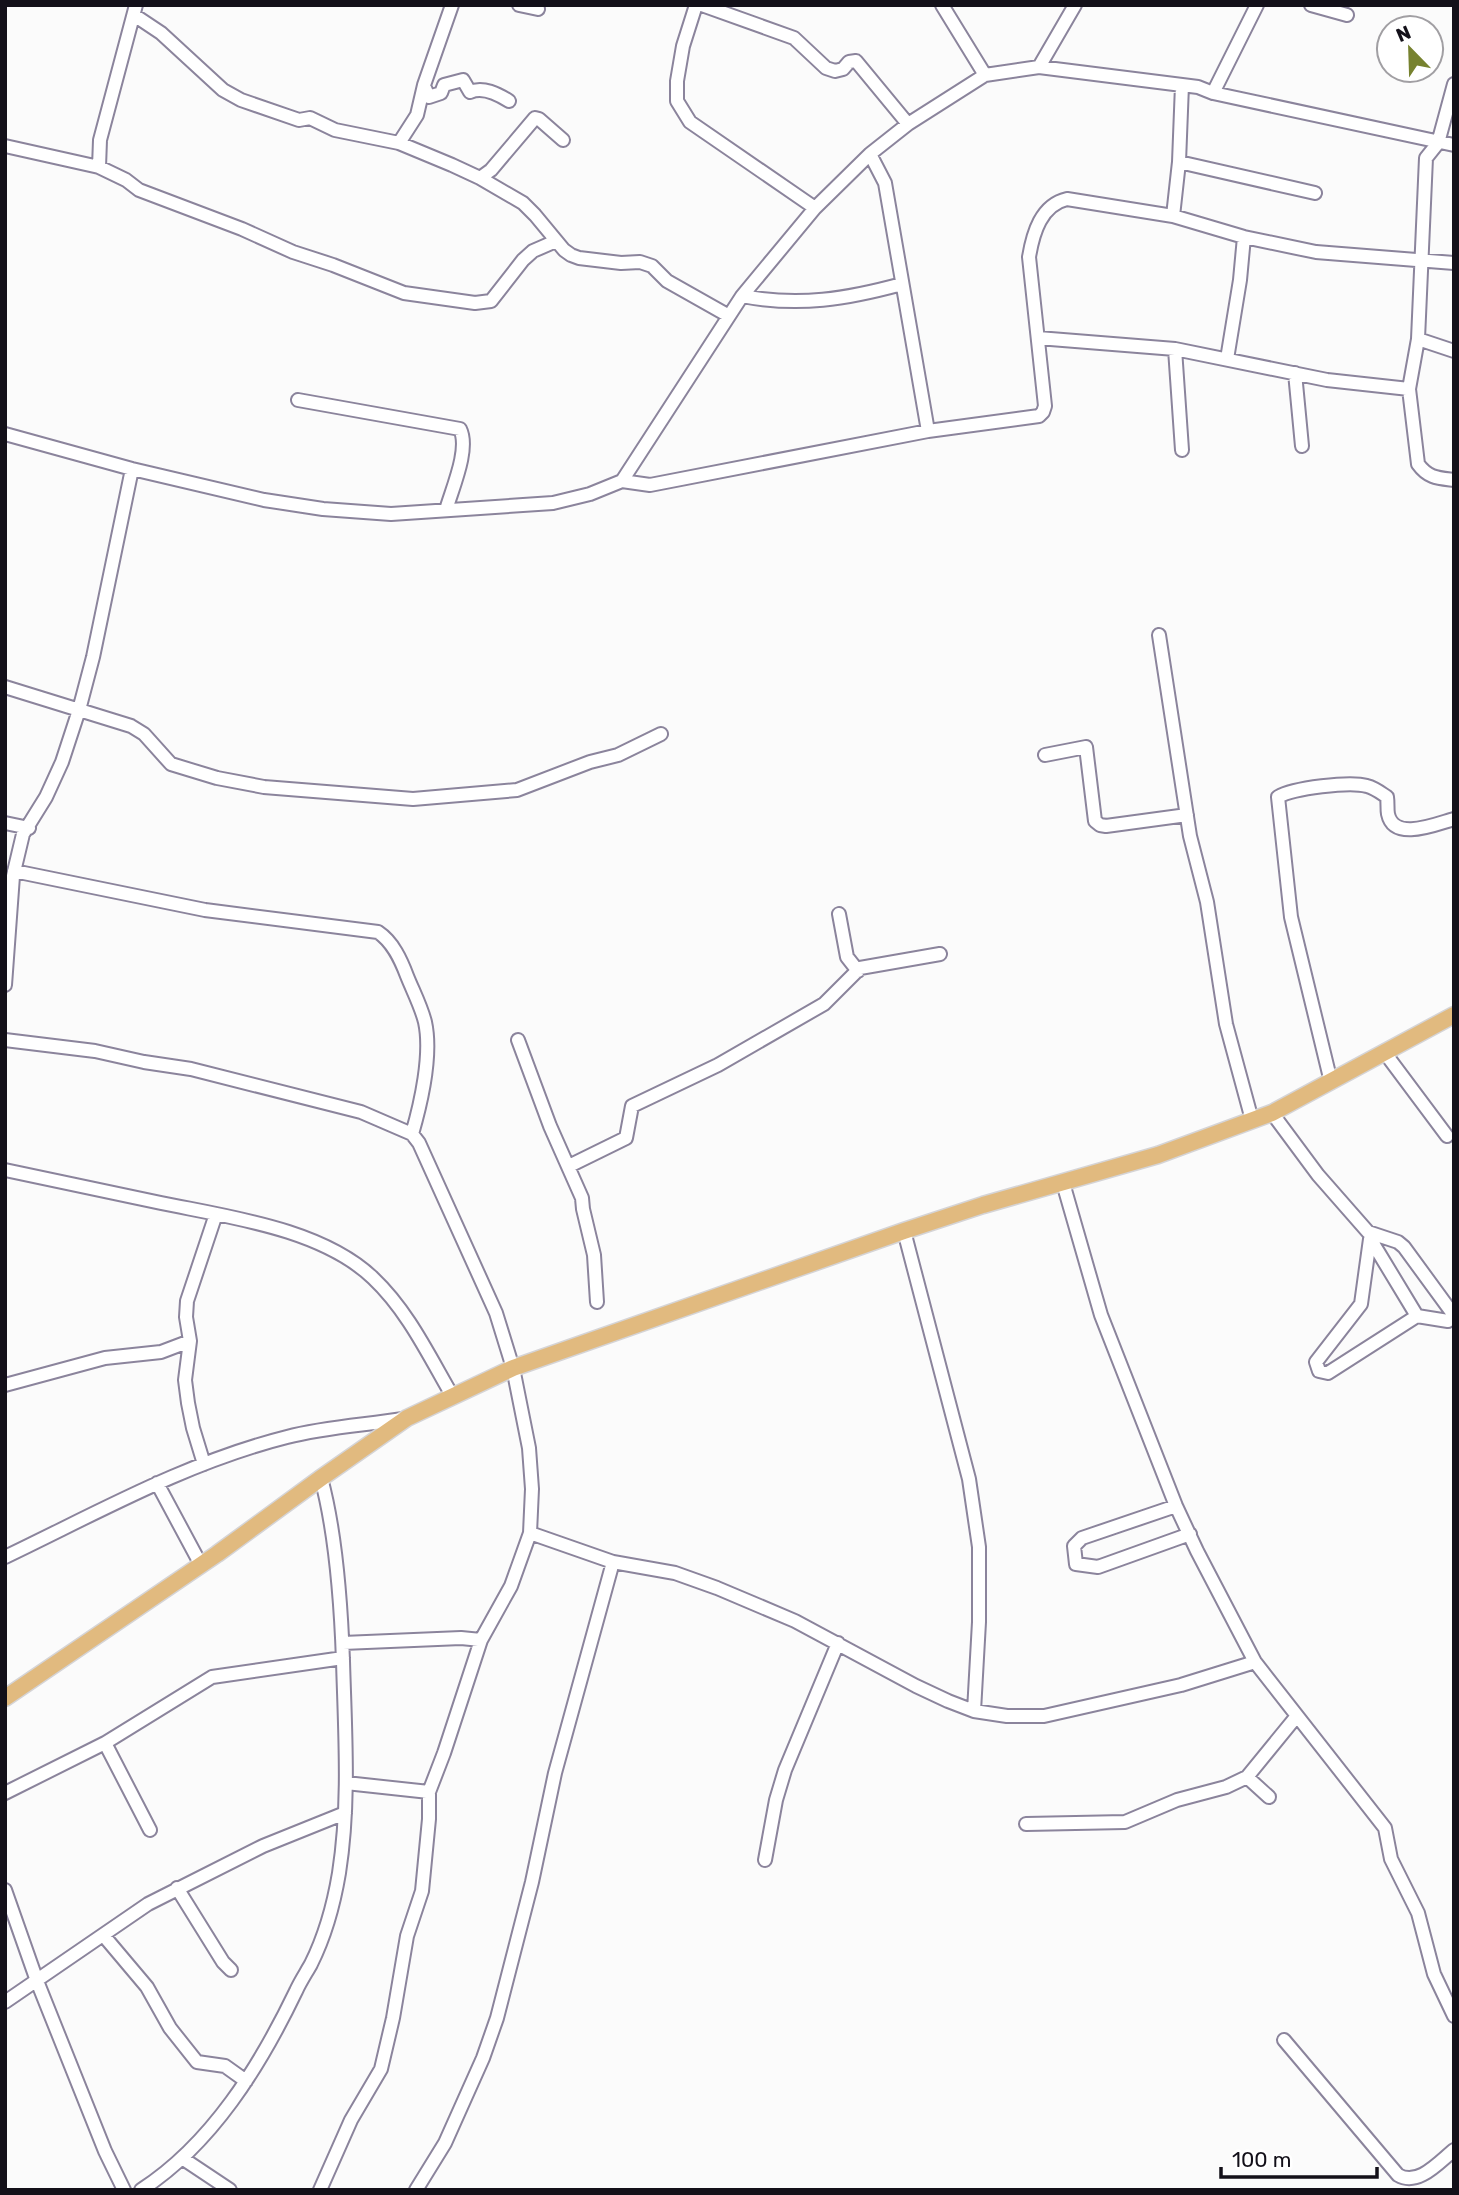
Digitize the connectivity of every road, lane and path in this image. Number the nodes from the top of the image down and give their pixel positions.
1 (452, 5) edge
2 (519, 5) edge
3 (696, 5) edge
4 (702, 5) edge
5 (942, 5) edge
6 (1076, 5) edge
7 (1257, 5) edge
8 (1311, 5) edge
9 (538, 9) dead end
10 (135, 10) edge
11 (1348, 15) dead end
12 (1038, 67) junction
13 (985, 75) junction
14 (1454, 84) edge
15 (424, 85) junction
16 (1182, 85) junction
17 (1213, 93) junction
18 (509, 101) dead end
19 (908, 124) junction
20 (563, 140) dead end
21 (399, 143) junction
22 (1438, 143) junction
23 (1454, 145) edge
24 (5, 146) edge
25 (870, 154) junction
26 (1179, 162) junction
27 (99, 167) junction
28 (480, 178) junction
29 (1315, 193) dead end
30 (816, 208) junction
31 (1172, 216) junction
32 (1244, 237) junction
33 (556, 241) junction
34 (1420, 259) junction
35 (1454, 263) edge
36 (902, 284) junction
37 (742, 296) junction
38 (729, 316) junction
39 (1038, 338) junction
40 (1418, 339) junction
41 (1175, 349) junction
42 (1454, 351) edge
43 (1227, 359) junction
44 (1295, 373) junction
45 (1409, 389) junction
46 (298, 400) dead end
47 (928, 431) junction
48 (5, 434) edge
49 (1302, 446) dead end
50 (1182, 450) dead end
51 (132, 469) junction
52 (1454, 480) edge
53 (622, 481) junction
54 (446, 509) junction
55 (1159, 635) dead end
56 (5, 687) edge
57 (79, 710) junction
58 (661, 734) dead end
59 (1045, 755) dead end
60 (1187, 815) junction
61 (1454, 819) edge
62 (5, 823) edge
63 (29, 828) junction
64 (14, 871) junction
65 (838, 914) dead end
66 (7, 926) edge
67 (940, 954) dead end
68 (858, 971) junction
69 (5, 985) edge
70 (1454, 1015) edge
71 (5, 1040) edge
72 (518, 1040) dead end
73 (1385, 1053) junction
74 (1331, 1082) junction
75 (1272, 1113) junction
76 (1252, 1120) junction
77 (412, 1134) junction
78 (1447, 1136) dead end
79 (569, 1166) junction
80 (5, 1170) edge
81 (1063, 1183) junction
82 (216, 1214) junction
83 (904, 1231) junction
84 (1369, 1236) junction
85 (597, 1302) dead end
86 (1418, 1316) junction
87 (1453, 1320) edge
88 (190, 1340) junction
89 (513, 1368) junction
90 (5, 1385) edge
91 (453, 1397) junction
92 (407, 1418) junction
93 (204, 1464) junction
94 (321, 1478) junction
95 (158, 1483) junction
96 (1176, 1506) junction
97 (530, 1533) junction
98 (1190, 1534) junction
99 (5, 1540) edge
100 (8, 1556) edge
101 (613, 1562) junction
102 (201, 1565) junction
103 (481, 1640) junction
104 (343, 1643) junction
105 (838, 1643) junction
106 (343, 1658) junction
107 (1255, 1662) junction
108 (5, 1698) edge
109 (974, 1711) junction
110 (1296, 1717) junction
111 (105, 1743) junction
112 (1247, 1777) junction
113 (346, 1783) junction
114 (429, 1792) junction
115 (5, 1793) edge
116 (1269, 1797) dead end
117 (345, 1813) junction
118 (1026, 1824) dead end
119 (150, 1830) dead end
120 (765, 1860) dead end
121 (177, 1888) junction
122 (5, 1891) edge
123 (104, 1936) junction
124 (231, 1969) dead end
125 (37, 1981) junction
126 (5, 2002) edge
127 (1454, 2015) edge
128 (1284, 2039) dead end
129 (246, 2081) junction
130 (1454, 2150) edge
131 (182, 2158) junction
132 (124, 2190) edge
133 (141, 2190) edge
134 (230, 2190) edge
135 (320, 2190) edge
136 (416, 2190) edge

1 - 15 street
2 - 9 street
3 - 30 street
4 - 19 street
5 - 13 street
6 - 12 street
7 - 17 street
8 - 11 street
10 - 21 street
10 - 27 street
12 - 13 street
12 - 16 street
13 - 19 street
14 - 22 street
15 - 18 street
15 - 21 street
16 - 17 street
16 - 26 street
17 - 22 street
19 - 25 street
20 - 28 street
21 - 28 street
22 - 23 street
22 - 34 street
24 - 27 street
25 - 30 street
25 - 36 street
26 - 29 street
26 - 31 street
27 - 33 street
28 - 33 street
30 - 37 street
31 - 32 street
31 - 39 street
32 - 34 street
32 - 43 street
33 - 38 street
34 - 35 street
34 - 40 street
36 - 37 street
36 - 47 street
37 - 38 street
38 - 53 street
39 - 41 street
39 - 47 street
40 - 42 street
40 - 45 street
41 - 43 street
41 - 50 street
43 - 44 street
44 - 45 street
44 - 49 street
45 - 52 street
46 - 54 street
47 - 53 street
48 - 51 street
51 - 54 street
51 - 57 street
53 - 54 street
55 - 60 street
56 - 57 street
57 - 58 street
57 - 63 street
59 - 60 street
60 - 76 street
61 - 74 street
62 - 63 street
63 - 64 street
64 - 66 street
64 - 77 street
65 - 68 street
66 - 69 street
67 - 68 street
68 - 79 street
70 - 73 main road
71 - 77 street
72 - 79 street
73 - 74 main road
73 - 78 street
74 - 75 main road
75 - 76 main road
75 - 84 street
76 - 81 main road
77 - 89 street
79 - 85 street
80 - 82 street
81 - 83 main road
81 - 96 street
82 - 88 street
82 - 91 street
83 - 89 main road
83 - 109 street
84 - 86 street
84 - 86 street
84 - 87 street
86 - 87 street
88 - 90 street
88 - 93 street
89 - 91 main road
89 - 97 street
91 - 92 main road
92 - 93 street
92 - 94 main road
93 - 95 street
94 - 102 main road
94 - 104 street
95 - 100 street
95 - 102 street
96 - 98 street
96 - 98 street
97 - 101 street
97 - 103 street
98 - 107 street
99 - 100 street
101 - 105 street
101 - 136 street
102 - 108 main road
103 - 104 street
103 - 114 street
104 - 106 street
105 - 109 street
105 - 120 street
106 - 111 street
106 - 113 street
107 - 109 street
107 - 110 street
110 - 112 street
110 - 127 street
111 - 115 street
111 - 119 street
112 - 116 street
112 - 118 street
113 - 114 street
113 - 117 street
114 - 135 street
117 - 121 street
117 - 129 street
121 - 123 street
121 - 124 street
122 - 125 street
123 - 125 street
123 - 129 street
125 - 126 street
125 - 132 street
128 - 130 street
129 - 131 street
131 - 133 street
131 - 134 street

